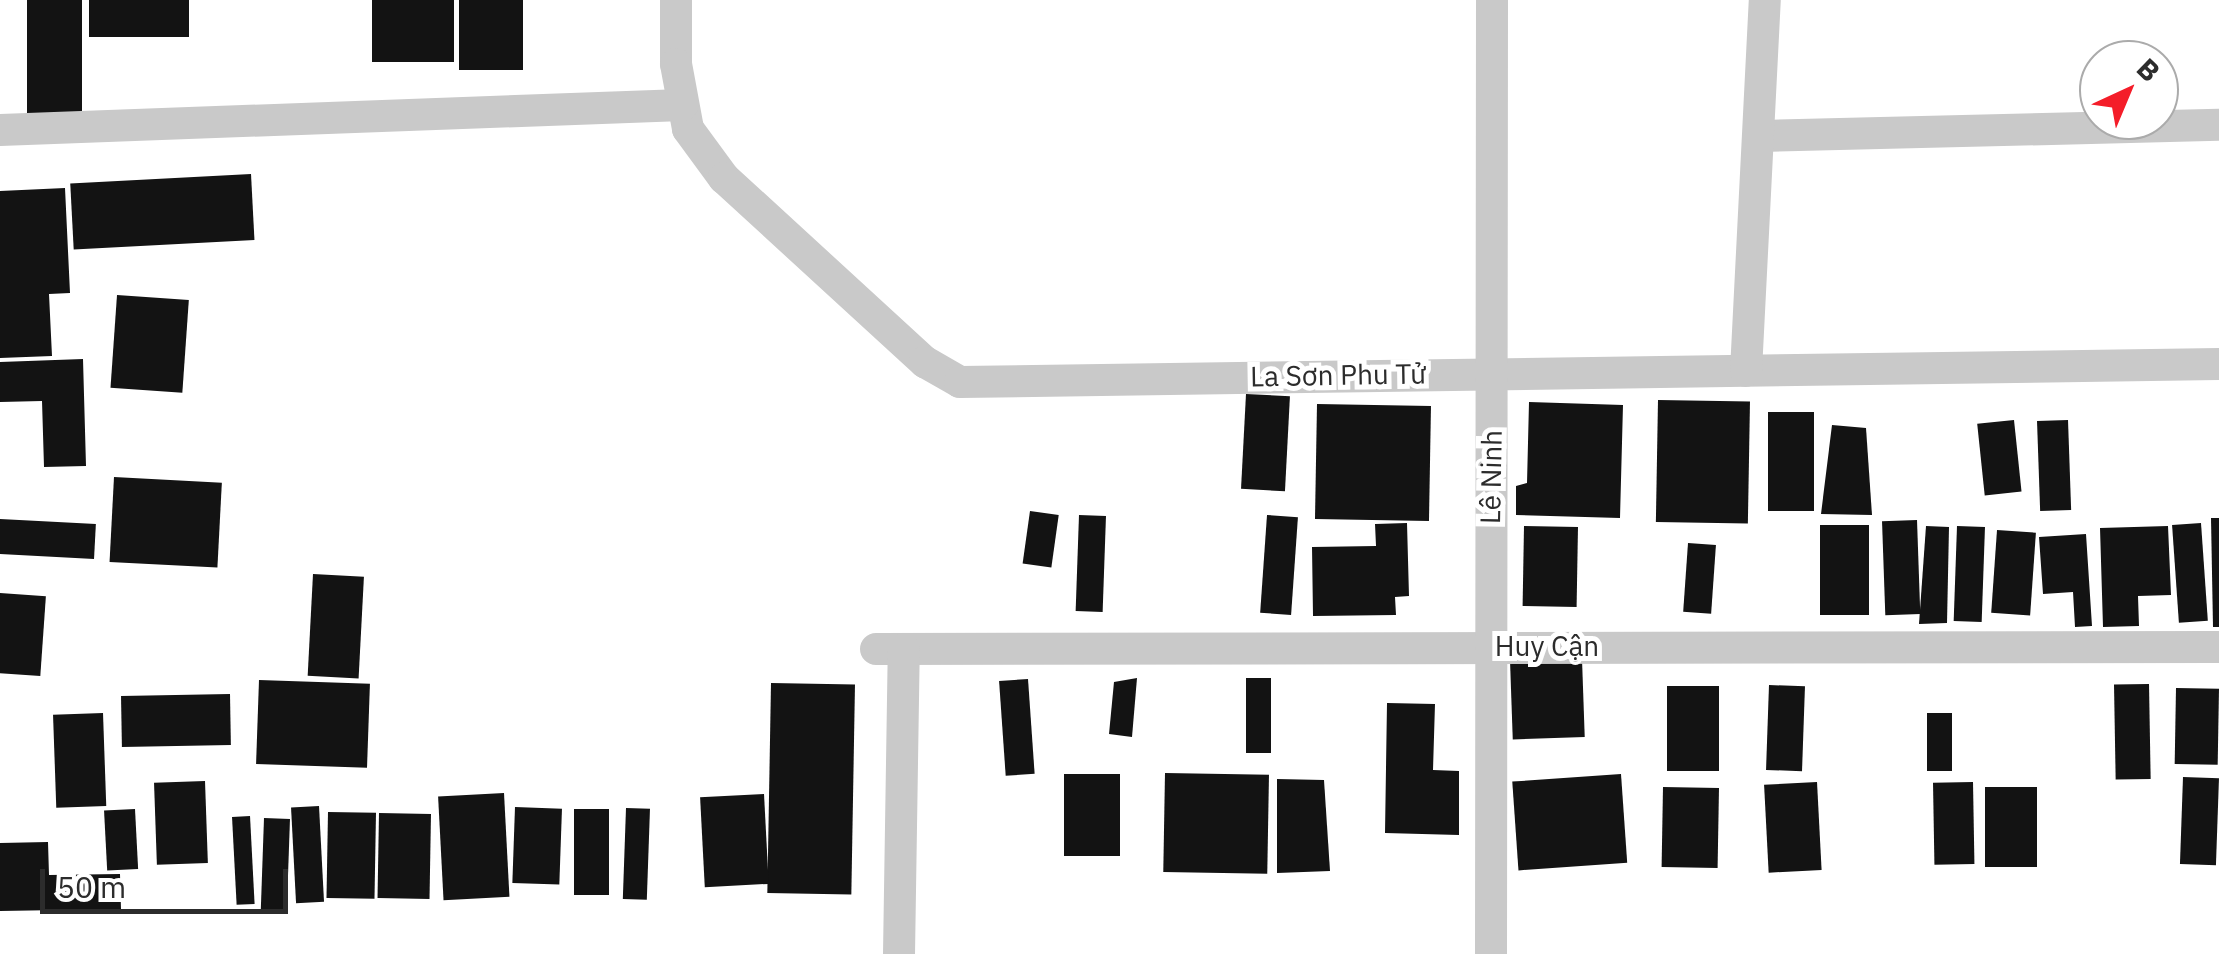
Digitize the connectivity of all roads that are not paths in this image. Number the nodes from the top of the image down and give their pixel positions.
1 (676, 0) edge
2 (1492, 0) edge
3 (1765, 0) edge
4 (683, 105) junction
5 (2219, 125) edge
6 (0, 130) edge
7 (1761, 136) junction
8 (2219, 364) edge
9 (1746, 371) junction
10 (1492, 374) junction
11 (1489, 646) junction
12 (2219, 647) edge
13 (899, 954) edge
14 (1491, 954) edge

1 - 4 street, La Sơn Phu Tử
2 - 10 street, Lê Ninh
3 - 7 street
4 - 6 street
4 - 10 street, La Sơn Phu Tử
5 - 7 street
7 - 9 street
8 - 9 street, La Sơn Phu Tử
9 - 10 street, La Sơn Phu Tử
10 - 11 street, Lê Ninh
11 - 12 street, Huy Cận
11 - 13 street, Huy Cận
11 - 14 street, Lê Ninh

